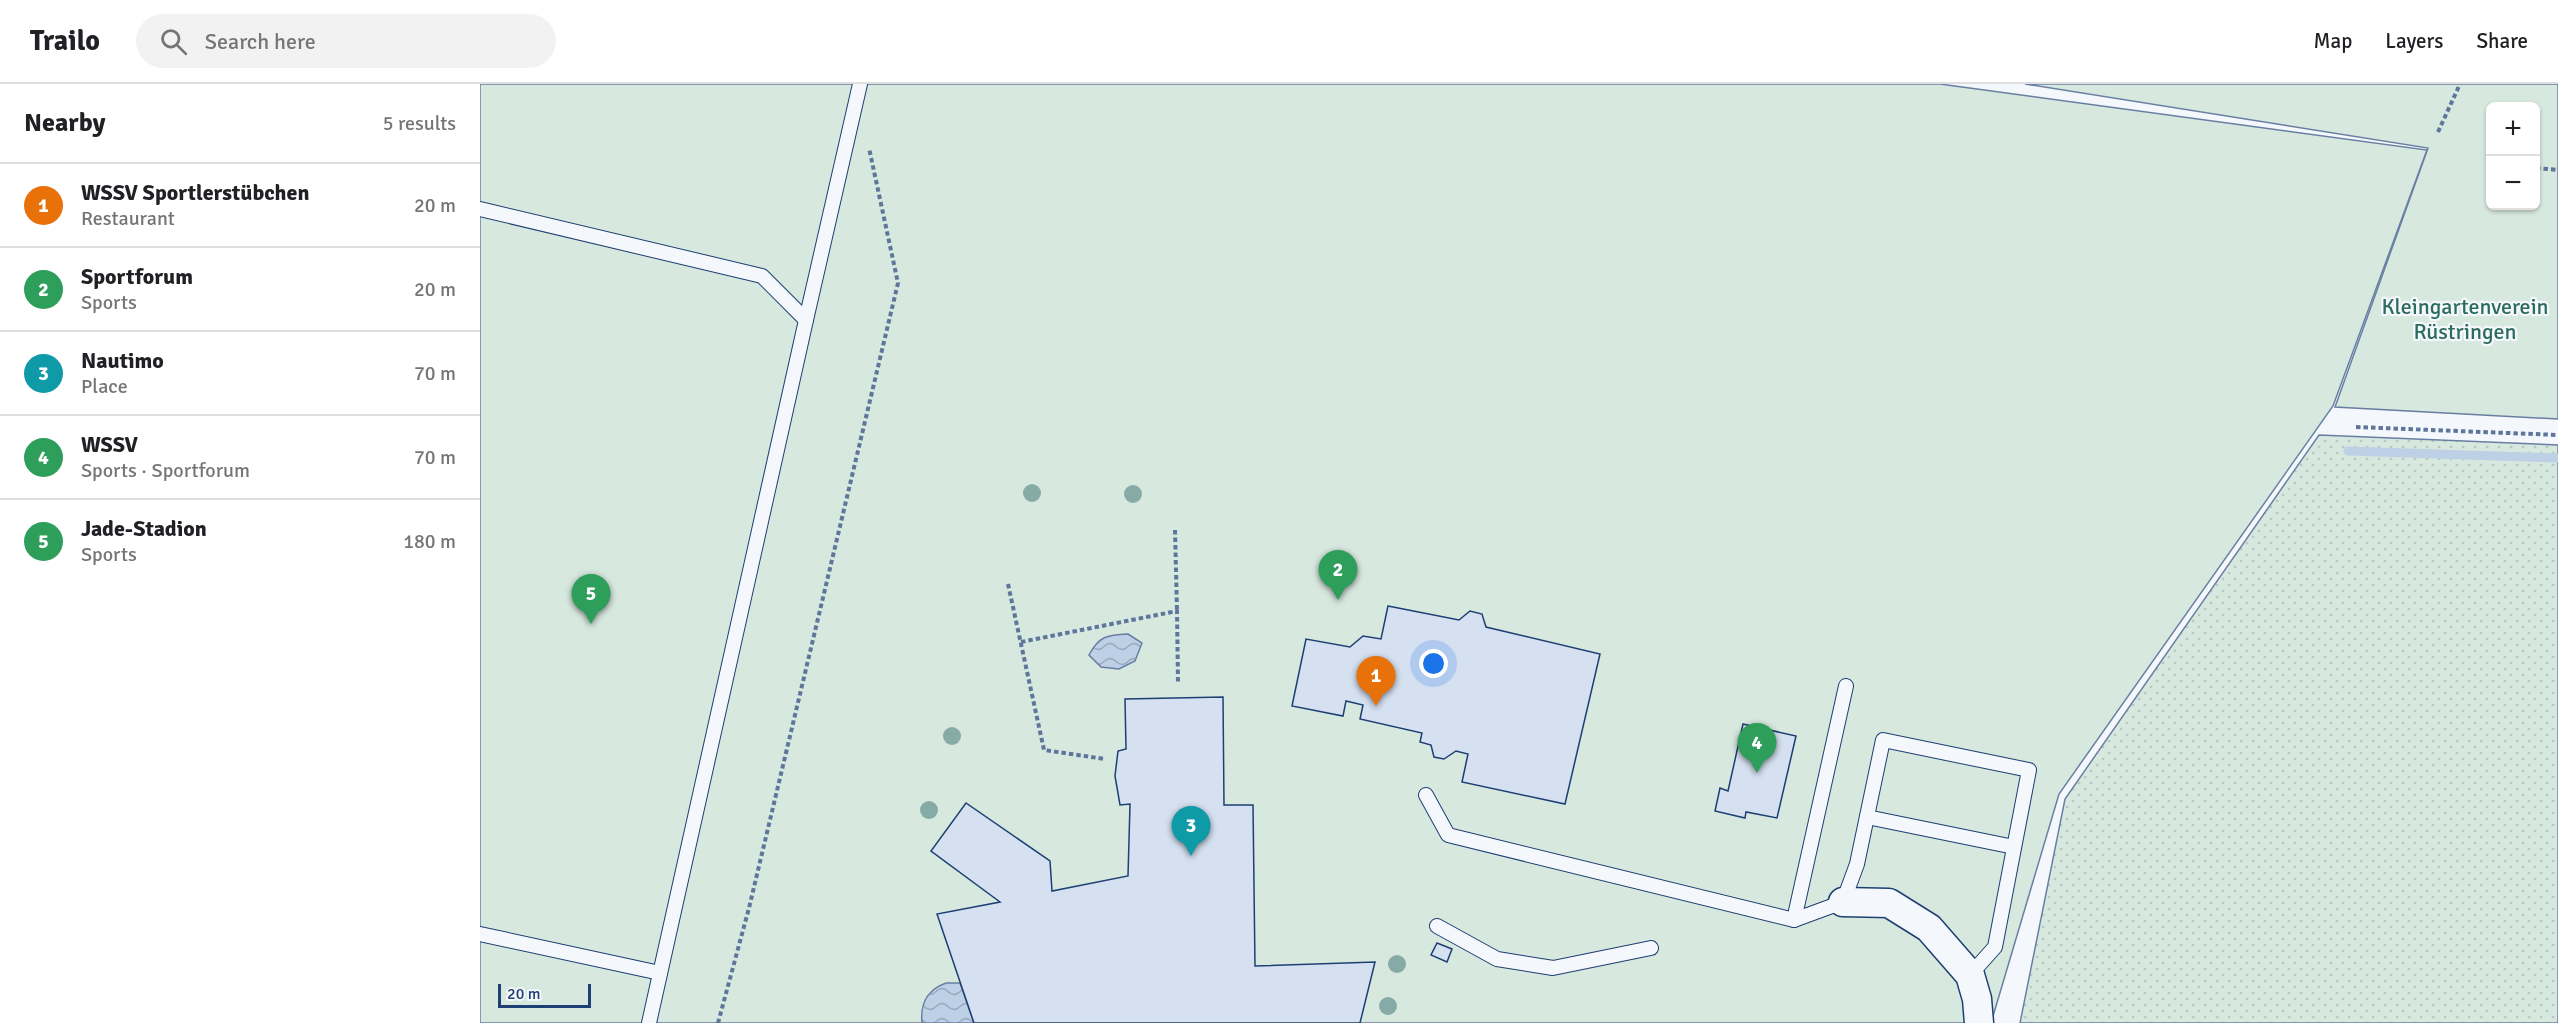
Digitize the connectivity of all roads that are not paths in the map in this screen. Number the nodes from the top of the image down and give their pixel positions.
1 (860, 88) edge
2 (480, 209) edge
3 (806, 320) junction
4 (1846, 686) dead end
5 (1426, 795) dead end
6 (1867, 817) junction
7 (2014, 847) junction
8 (1843, 902) junction
9 (1794, 920) junction
10 (1437, 926) dead end
11 (480, 934) edge
12 (1651, 948) dead end
13 (660, 973) junction
14 (1970, 975) junction
15 (649, 1023) edge
16 (1979, 1023) edge

1 - 3 lane
2 - 3 lane
3 - 13 lane
4 - 9 lane
5 - 9 lane
6 - 7 lane
6 - 7 lane
6 - 8 lane
7 - 14 lane
8 - 9 lane
8 - 14 street
10 - 12 lane
11 - 13 lane
13 - 15 lane
14 - 16 street

